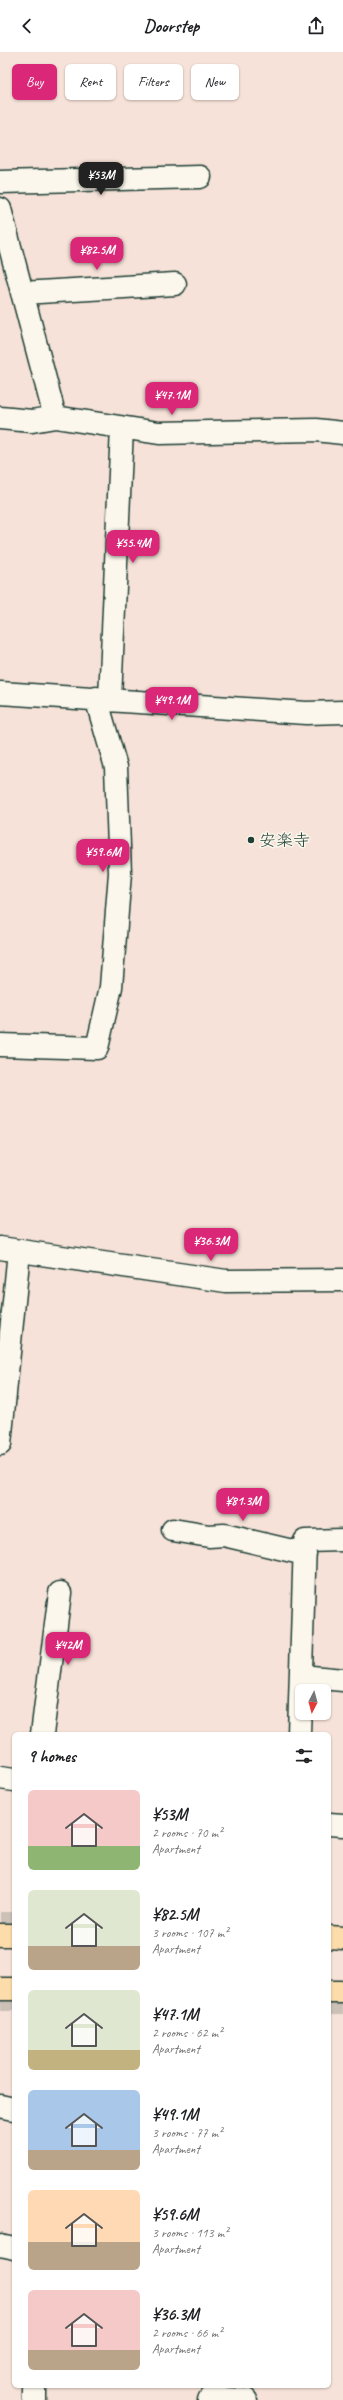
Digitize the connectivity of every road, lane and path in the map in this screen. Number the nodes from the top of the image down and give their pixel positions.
1 (200, 177) dead end
2 (0, 182) edge
3 (0, 209) edge
4 (175, 284) dead end
5 (22, 292) junction
6 (55, 417) junction
7 (0, 418) edge
8 (122, 428) junction
9 (343, 433) edge
10 (0, 693) edge
11 (103, 699) junction
12 (343, 712) edge
13 (0, 1045) edge
14 (10, 1249) edge
15 (343, 1280) edge
16 (0, 1444) edge
17 (173, 1530) dead end
18 (343, 1540) edge
19 (305, 1554) junction
20 (60, 1593) dead end
21 (301, 1676) junction
22 (343, 1680) edge
23 (42, 1732) edge
24 (299, 1732) edge
25 (0, 1778) edge
26 (12, 1780) edge
27 (331, 1824) edge
28 (343, 1825) edge
29 (0, 1935) edge
30 (12, 1936) edge
31 (331, 1938) edge
32 (343, 1938) edge
33 (0, 1989) edge
34 (12, 1989) edge
35 (331, 1992) edge
36 (343, 1992) edge
37 (0, 2106) edge
38 (12, 2109) edge
39 (0, 2245) edge
40 (12, 2248) edge
41 (34, 2388) edge
42 (34, 2400) edge
43 (218, 2400) edge
44 (246, 2400) edge

1 - 2 street
3 - 5 street
4 - 5 street
5 - 6 street
6 - 7 street
6 - 8 street
8 - 9 street
8 - 11 street
10 - 11 street
11 - 12 street
11 - 13 street
14 - 15 street
14 - 16 street
17 - 19 street
18 - 19 street
19 - 21 street
20 - 23 street
21 - 22 street
21 - 24 street
25 - 26 street
27 - 28 street
29 - 30 main road
31 - 32 main road
33 - 34 main road
35 - 36 main road
37 - 38 street
39 - 40 street
41 - 42 street
43 - 44 street

